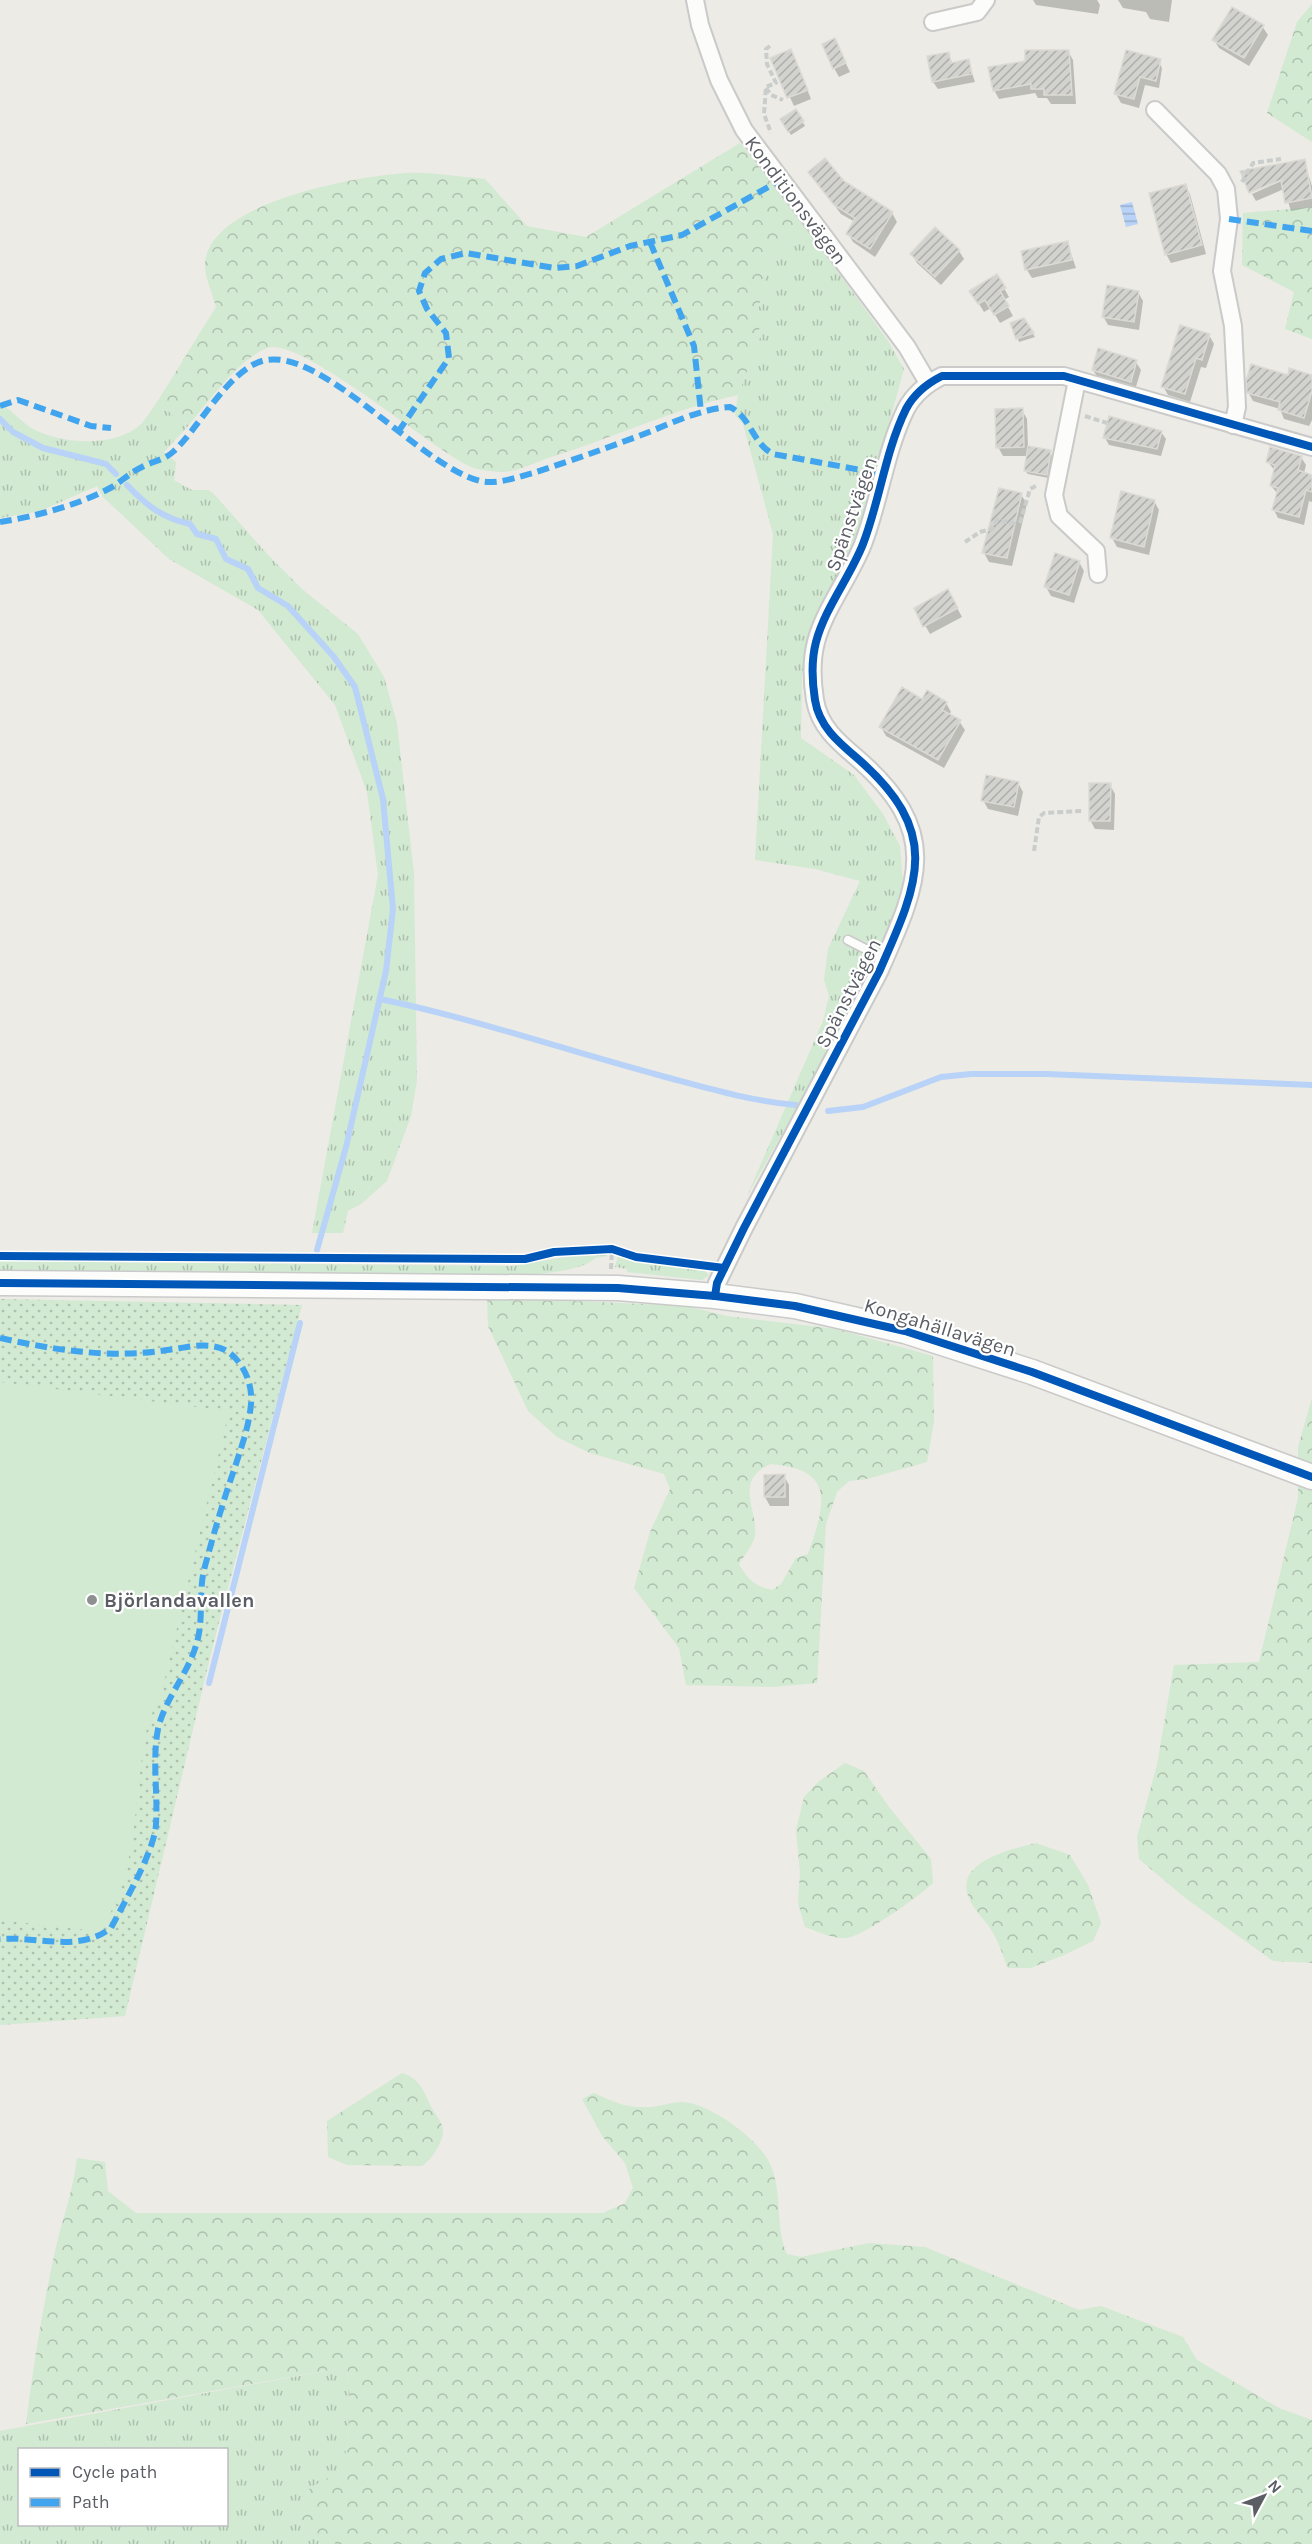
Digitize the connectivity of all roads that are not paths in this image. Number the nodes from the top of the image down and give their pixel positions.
1 (695, 0) edge
2 (986, 0) edge
3 (933, 22) dead end
4 (1155, 110) dead end
5 (1077, 380) junction
6 (928, 383) junction
7 (1233, 425) junction
8 (1312, 447) edge
9 (1098, 574) dead end
10 (848, 940) dead end
11 (885, 959) junction
12 (0, 1283) edge
13 (715, 1296) junction
14 (1312, 1477) edge

1 - 6 street, Konditionsvägen
2 - 3 street
4 - 7 street
5 - 6 street
5 - 7 street
5 - 9 street
6 - 11 street, Spänstvägen
7 - 8 street
10 - 11 lane
11 - 13 street, Spänstvägen
12 - 13 street, Kongahällavägen
13 - 14 street, Kongahällavägen

